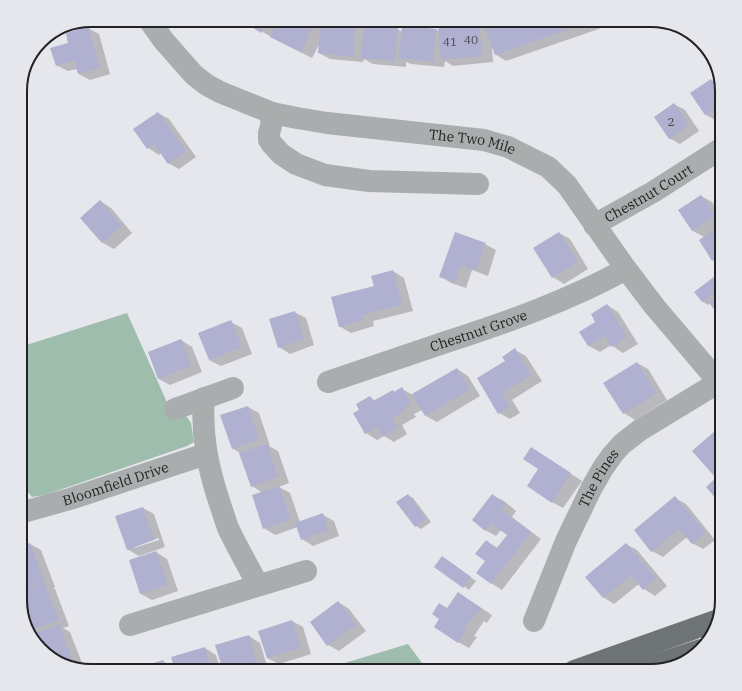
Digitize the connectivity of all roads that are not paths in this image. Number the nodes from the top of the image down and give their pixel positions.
1 (154, 27) edge
2 (272, 113) junction
3 (715, 152) edge
4 (478, 184) dead end
5 (594, 225) junction
6 (626, 269) junction
7 (715, 378) edge
8 (328, 382) dead end
9 (715, 387) edge
10 (233, 388) dead end
11 (204, 398) junction
12 (175, 409) dead end
13 (206, 454) junction
14 (27, 507) edge
15 (306, 571) dead end
16 (258, 585) junction
17 (534, 621) dead end
18 (711, 623) edge
19 (130, 625) dead end
20 (680, 657) edge
21 (661, 663) edge
22 (594, 664) edge

1 - 2 street, The Two Mile
2 - 4 street
2 - 5 street, The Two Mile
3 - 5 street, Chestnut Court
5 - 6 street, The Two Mile
6 - 7 street, The Two Mile
6 - 8 street, Chestnut Grove
9 - 17 street, The Pines
10 - 11 street
11 - 12 street
11 - 13 street
13 - 14 street, Bloomfield Drive
13 - 16 street
15 - 16 street
16 - 19 street
18 - 22 highway
20 - 21 highway

